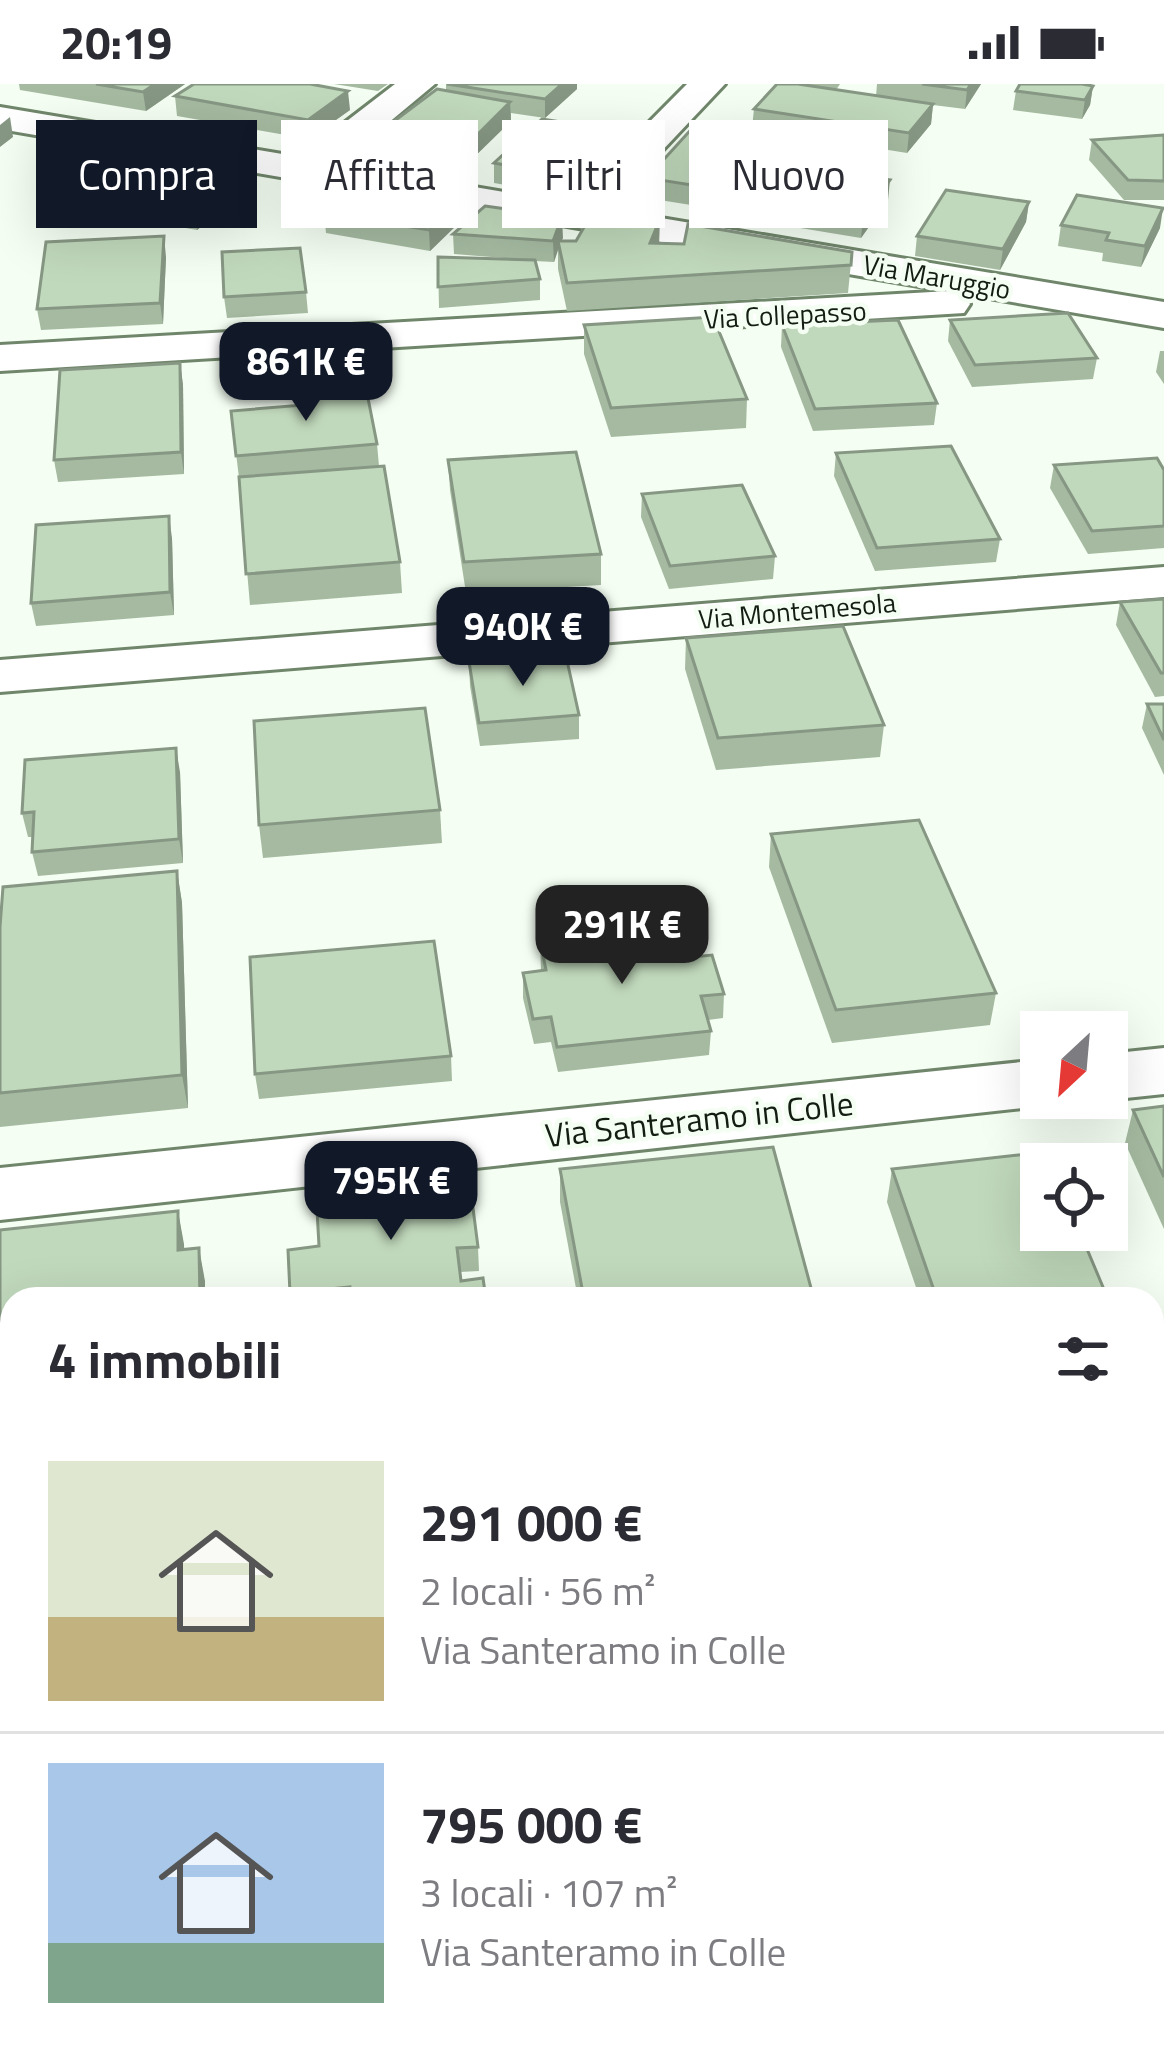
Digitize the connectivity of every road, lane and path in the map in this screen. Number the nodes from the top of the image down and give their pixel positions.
1 (417, 84) edge
2 (706, 84) edge
3 (0, 118) edge
4 (371, 120) edge
5 (665, 126) edge
6 (281, 164) edge
7 (655, 228) edge
8 (1066, 298) junction
9 (1164, 314) edge
10 (0, 358) edge
11 (1164, 582) edge
12 (0, 676) edge
13 (1164, 1071) edge
14 (1128, 1075) edge
15 (1020, 1085) edge
16 (0, 1194) edge

1 - 4 street
2 - 5 street
3 - 6 street, Via Maruggio
7 - 8 street, Via Maruggio
8 - 9 street, Via Maruggio
8 - 10 street, Via Collepasso
11 - 12 street, Via Montemesola
13 - 14 street
15 - 16 street, Via Santeramo in Colle

